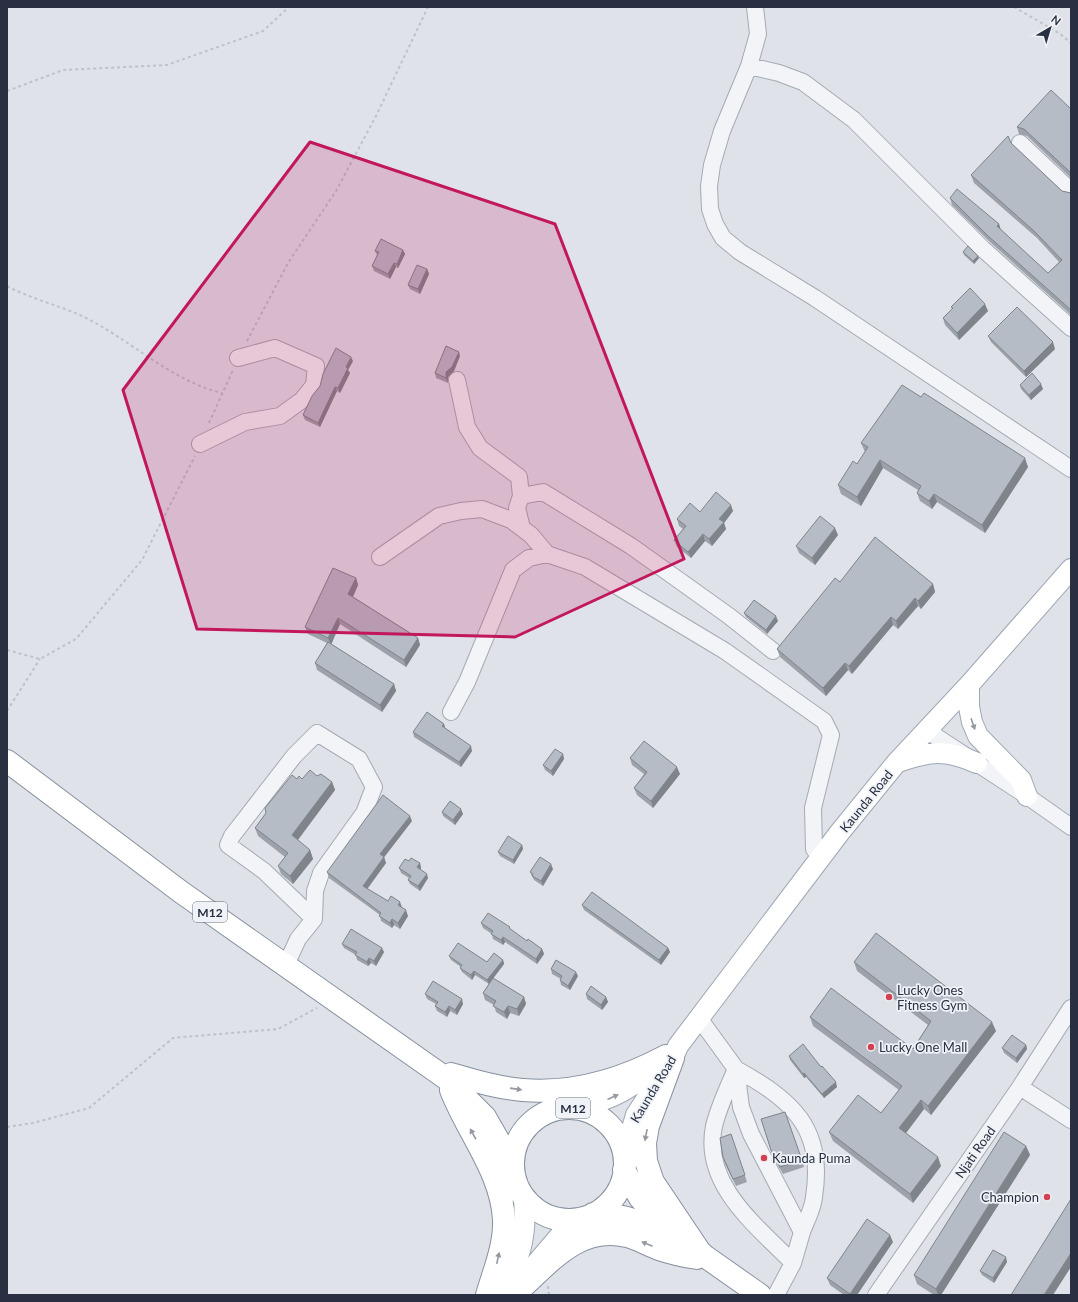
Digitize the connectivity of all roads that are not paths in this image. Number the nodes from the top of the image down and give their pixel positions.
1 (755, 7) edge
2 (749, 66) junction
3 (1020, 143) dead end
4 (1071, 191) edge
5 (1071, 328) edge
6 (238, 358) dead end
7 (457, 380) dead end
8 (200, 444) dead end
9 (1071, 469) edge
10 (519, 477) junction
11 (542, 492) junction
12 (521, 496) junction
13 (522, 528) junction
14 (547, 554) junction
15 (380, 557) dead end
16 (1071, 569) edge
17 (773, 651) dead end
18 (969, 686) junction
19 (452, 712) dead end
20 (926, 730) junction
21 (7, 761) edge
22 (897, 762) junction
23 (977, 763) junction
24 (1027, 796) junction
25 (1071, 827) edge
26 (821, 858) junction
27 (314, 919) junction
28 (286, 965) junction
29 (1071, 1008) edge
30 (699, 1018) junction
31 (672, 1054) junction
32 (736, 1069) junction
33 (449, 1077) junction
34 (1020, 1087) junction
35 (565, 1109) junction
36 (1071, 1120) edge
37 (624, 1162) junction
38 (513, 1166) junction
39 (524, 1197) junction
40 (586, 1216) junction
41 (802, 1232) junction
42 (701, 1256) junction
43 (793, 1263) junction
44 (487, 1295) edge
45 (499, 1295) edge
46 (514, 1295) edge
47 (760, 1295) edge
48 (776, 1295) edge
49 (876, 1295) edge

1 - 2 street
2 - 5 street
2 - 9 street
3 - 4 street
6 - 8 street
7 - 10 street
10 - 11 street
10 - 12 street
11 - 12 street
11 - 17 street
12 - 13 street
13 - 14 street
13 - 15 street
14 - 19 street
14 - 26 street
16 - 18 main road, Kaunda Road
18 - 20 main road, Kaunda Road
18 -> 24 main road
20 - 22 main road, Kaunda Road
20 - 23 street
21 - 28 highway, M12
22 - 23 main road
22 - 26 main road, Kaunda Road
23 - 24 street
24 - 25 street
26 - 30 main road, Kaunda Road
27 - 27 street
27 - 28 street
28 - 33 highway, M12
29 - 34 street, Njati Road
30 - 31 main road, Kaunda Road
30 - 32 street
33 -> 31 highway
35 -> 31 main road, Kaunda Road
31 - 37 main road, Kaunda Road
31 -> 42 highway
32 - 41 street
32 - 41 street
32 - 43 street
33 - 35 highway, M12
33 - 38 highway, M12
44 -> 33 highway
34 - 36 street
34 - 49 street, Njati Road
35 - 37 highway, M12
35 - 38 highway, M12
37 - 40 highway
37 - 42 highway, M12
38 - 39 highway, M12
39 - 40 highway, M12
39 - 45 main road
40 - 42 highway, M12
40 - 46 main road
41 - 43 street
42 -> 46 highway
42 - 47 highway, M12
43 - 48 street

